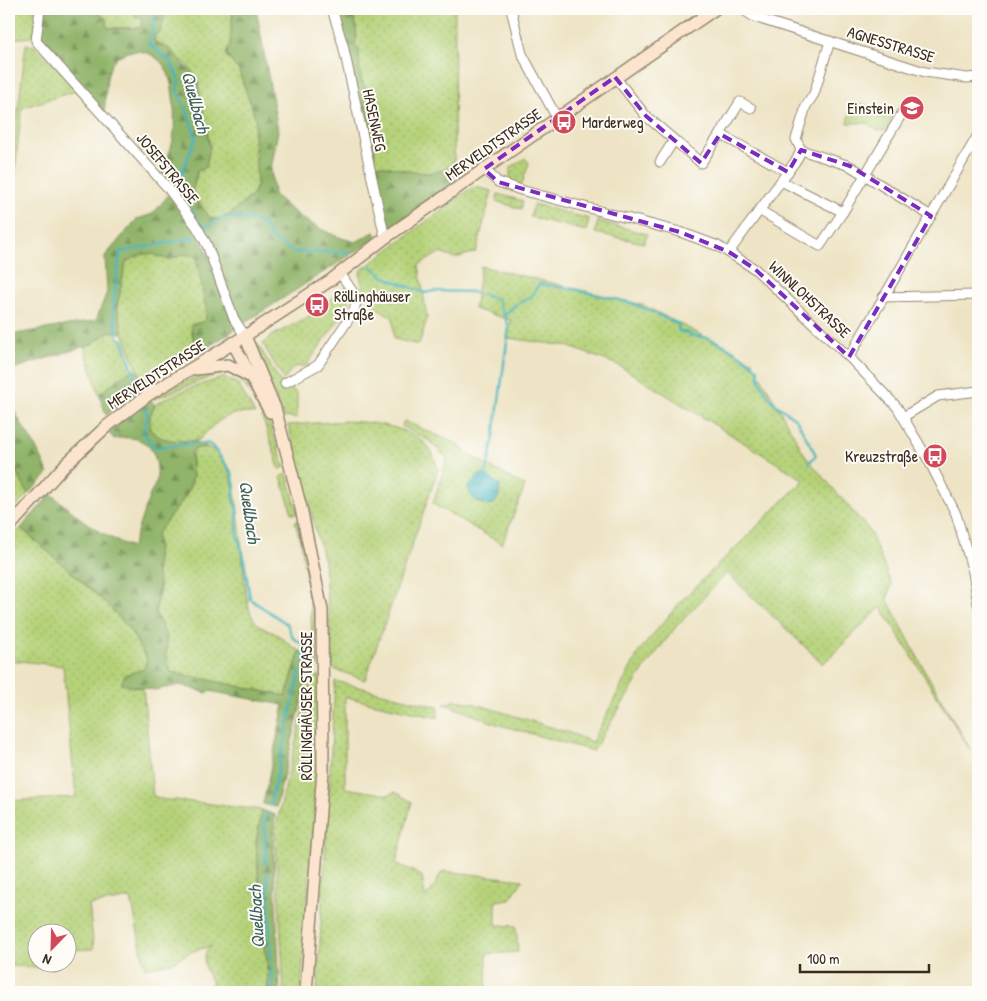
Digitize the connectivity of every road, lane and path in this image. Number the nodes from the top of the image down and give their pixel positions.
1 (40, 9) edge
2 (332, 9) edge
3 (512, 9) edge
4 (715, 9) edge
5 (742, 9) edge
6 (830, 41) junction
7 (978, 77) edge
8 (615, 78) junction
9 (751, 108) dead end
10 (904, 110) dead end
11 (557, 118) junction
12 (720, 134) junction
13 (978, 135) edge
14 (674, 140) junction
15 (801, 150) junction
16 (660, 162) dead end
17 (484, 169) junction
18 (788, 172) junction
19 (866, 175) junction
20 (781, 181) junction
21 (759, 210) junction
22 (843, 212) junction
23 (932, 216) junction
24 (385, 238) junction
25 (729, 252) junction
26 (340, 273) junction
27 (978, 295) edge
28 (883, 297) junction
29 (245, 336) junction
30 (233, 344) junction
31 (849, 357) junction
32 (187, 371) junction
33 (252, 378) junction
34 (285, 383) dead end
35 (978, 391) edge
36 (903, 417) junction
37 (278, 424) junction
38 (9, 527) edge
39 (978, 604) edge
40 (306, 992) edge

1 - 29 street, JOSEFSTRASSE
2 - 24 street, HASENWEG
3 - 11 street
4 - 8 main road, MERVELDTSTRASSE
5 - 6 street, AGNESSTRASSE
6 - 7 street, AGNESSTRASSE
6 - 15 street
8 - 11 main road, MERVELDTSTRASSE
8 - 14 street
9 - 12 street
10 - 19 street
11 - 17 main road, MERVELDTSTRASSE
12 - 14 street
12 - 18 street
13 - 23 street
14 - 16 street
15 - 18 street
15 - 19 street
17 - 24 main road, MERVELDTSTRASSE
17 - 25 street, WINNLOHSTRASSE
18 - 20 street
19 - 22 street
19 - 23 street
20 - 21 street
20 - 22 street
21 - 22 street
21 - 25 street
23 - 28 street
24 - 26 main road, MERVELDTSTRASSE
25 - 31 street, WINNLOHSTRASSE
26 - 29 main road, MERVELDTSTRASSE
26 - 34 street
27 - 28 street
28 - 31 street
29 - 30 main road, MERVELDTSTRASSE
29 - 37 main road, RÖLLINGHÄUSER STRASSE
30 - 32 main road, MERVELDTSTRASSE
30 - 33 main road, RÖLLINGHÄUSER STRASSE
31 - 36 street, WINNLOHSTRASSE
32 - 33 main road
32 - 38 main road, MERVELDTSTRASSE
33 - 37 main road, RÖLLINGHÄUSER STRASSE
35 - 36 street
36 - 39 street, WINNLOHSTRASSE
37 - 40 main road, RÖLLINGHÄUSER STRASSE

